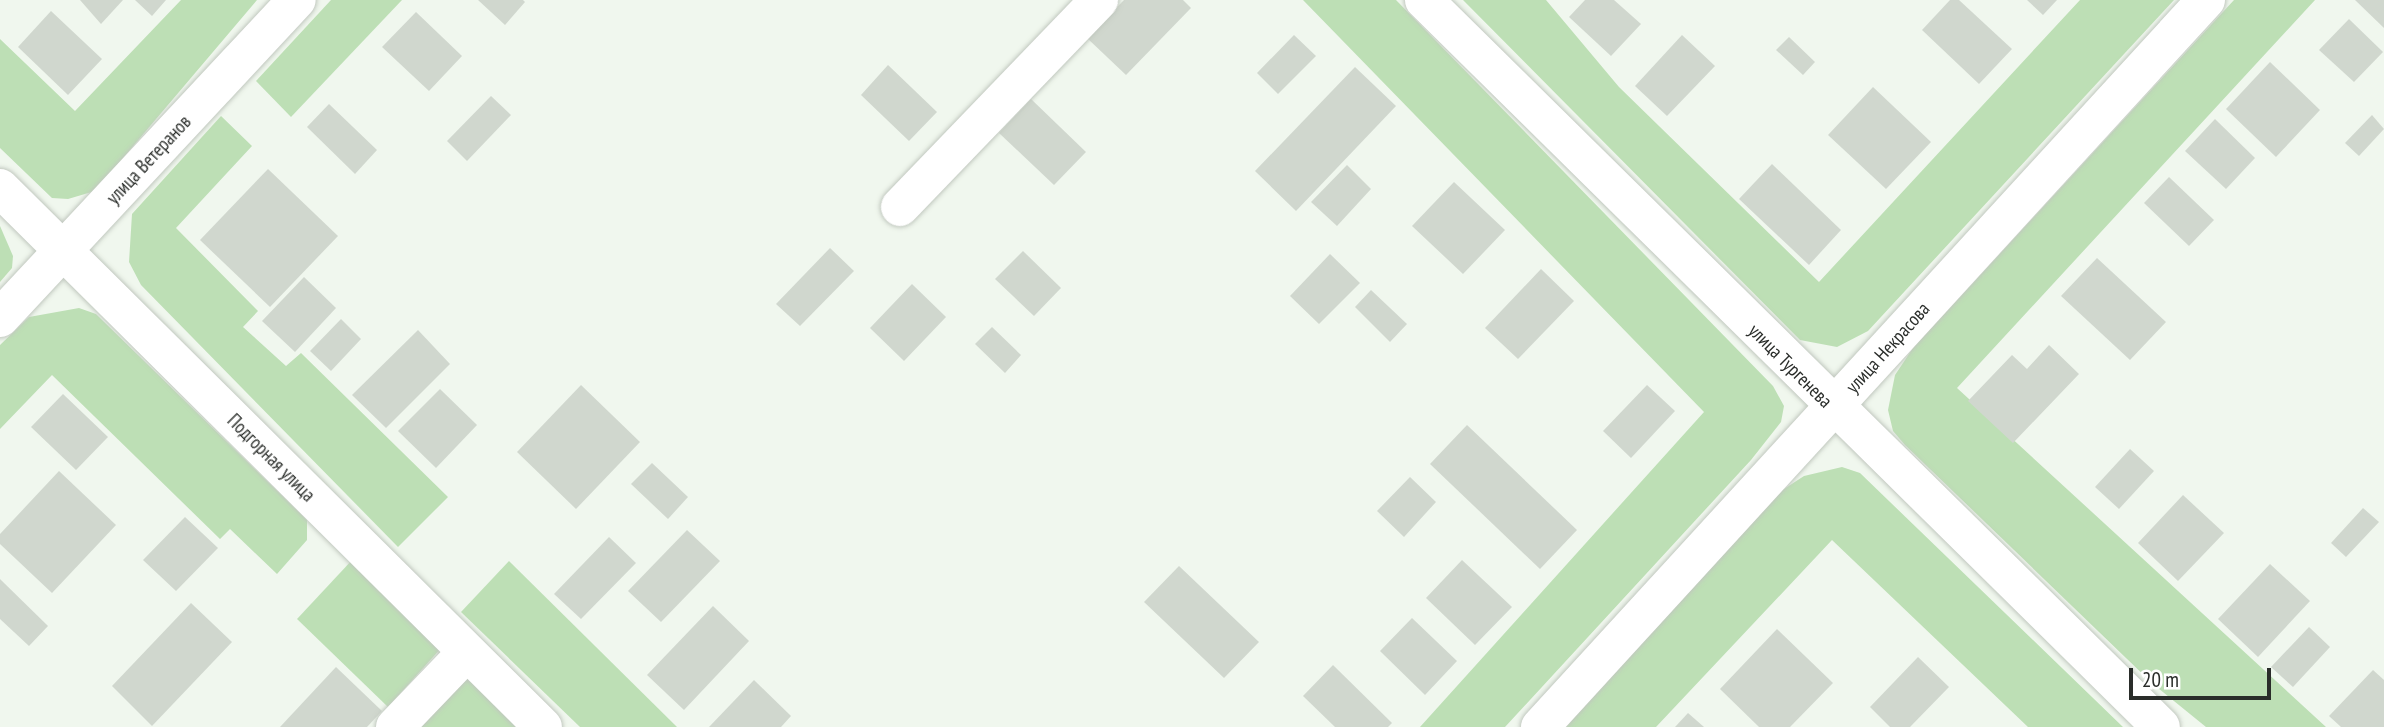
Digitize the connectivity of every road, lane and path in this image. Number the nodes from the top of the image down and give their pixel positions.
1 (297, 0) edge
2 (1099, 0) edge
3 (1424, 0) edge
4 (2206, 0) edge
5 (0, 188) edge
6 (900, 207) dead end
7 (64, 252) junction
8 (0, 318) edge
9 (1833, 409) junction
10 (466, 653) junction
11 (395, 727) edge
12 (542, 727) edge
13 (1540, 727) edge
14 (2161, 727) edge

1 - 7 street, улица Ветеранов
2 - 6 street
3 - 9 street, улица Тургенева
4 - 9 street, улица Некрасова
5 - 7 street, Подгорная улица
7 - 8 street, улица Ветеранов
7 - 10 street, Подгорная улица
9 - 13 street, улица Некрасова
9 - 14 street, улица Тургенева
10 - 11 street
10 - 12 street, Подгорная улица

